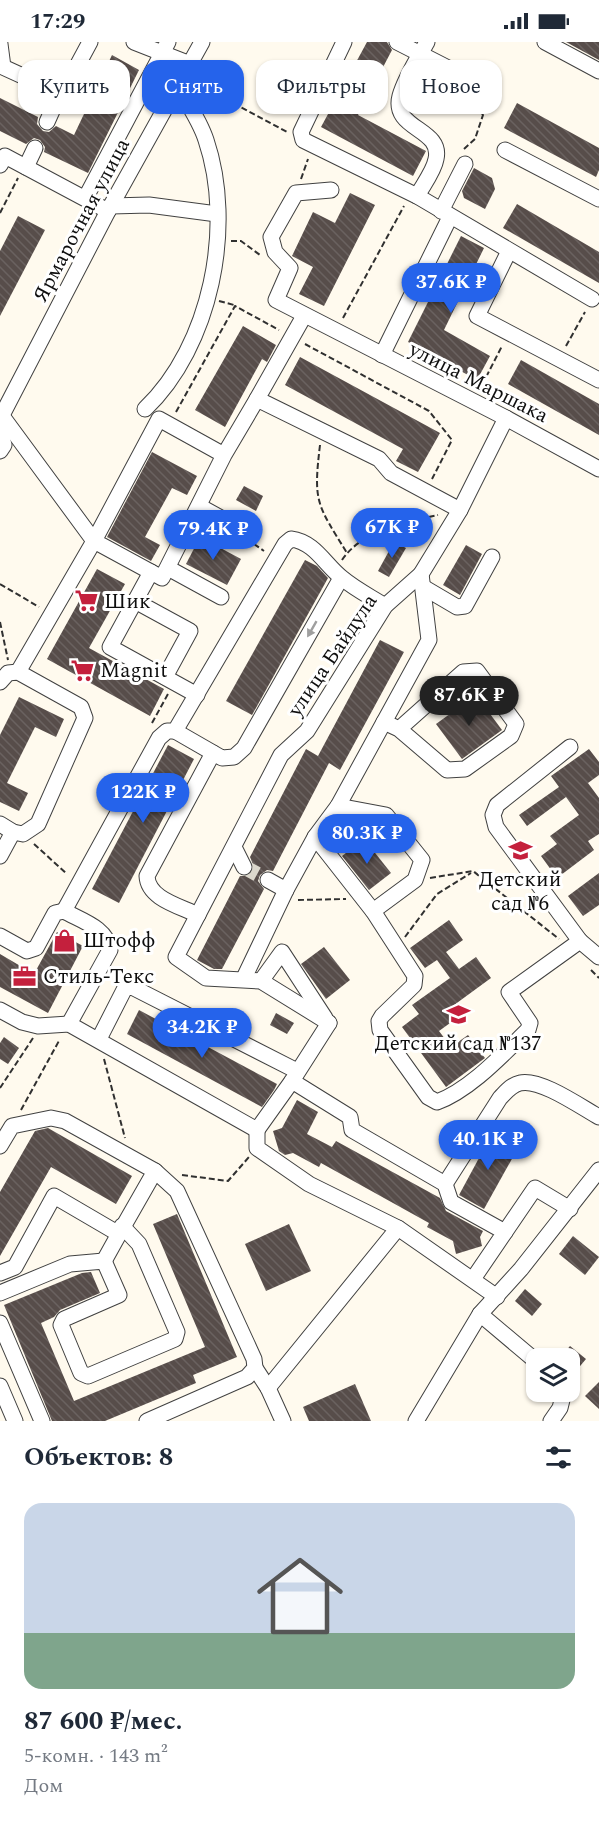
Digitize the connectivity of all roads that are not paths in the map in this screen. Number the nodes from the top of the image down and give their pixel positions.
1 (90, 42) edge
2 (134, 42) edge
3 (202, 42) edge
4 (344, 42) edge
5 (397, 42) edge
6 (545, 42) edge
7 (0, 44) edge
8 (165, 48) edge
9 (424, 48) edge
10 (80, 60) edge
11 (192, 60) edge
12 (438, 60) edge
13 (599, 71) edge
14 (18, 74) edge
15 (51, 114) edge
16 (162, 114) edge
17 (197, 114) edge
18 (47, 122) dead end
19 (35, 148) dead end
20 (505, 150) dead end
21 (464, 157) road end
22 (2, 158) edge
23 (25, 166) junction
24 (331, 190) dead end
25 (414, 195) junction
26 (86, 197) junction
27 (599, 199) edge
28 (109, 208) junction
29 (217, 214) junction
30 (445, 214) junction
31 (509, 251) junction
32 (592, 299) road end
33 (304, 316) junction
34 (382, 355) junction
35 (599, 381) edge
36 (257, 399) junction
37 (145, 409) dead end
38 (506, 418) junction
39 (0, 422) edge
40 (0, 451) edge
41 (224, 455) junction
42 (599, 469) edge
43 (199, 506) junction
44 (460, 510) junction
45 (248, 533) road end
46 (94, 541) junction
47 (492, 558) dead end
48 (168, 568) junction
49 (151, 572) junction
50 (341, 578) junction
51 (422, 581) junction
52 (221, 597) dead end
53 (135, 601) junction
54 (385, 606) junction
55 (10, 676) edge
56 (168, 683) junction
57 (197, 695) junction
58 (384, 722) junction
59 (399, 729) junction
60 (175, 731) junction
61 (570, 747) dead end
62 (213, 753) junction
63 (338, 806) junction
64 (12, 830) edge
65 (315, 837) junction
66 (234, 847) junction
67 (0, 856) edge
68 (244, 867) tunnel mouth
69 (268, 880) tunnel mouth
70 (286, 891) junction
71 (368, 905) junction
72 (64, 911) junction
73 (198, 915) junction
74 (0, 936) edge
75 (575, 945) junction
76 (599, 957) edge
77 (244, 978) junction
78 (261, 981) junction
79 (0, 1010) edge
80 (329, 1023) junction
81 (69, 1024) junction
82 (99, 1039) junction
83 (294, 1076) junction
84 (599, 1117) edge
85 (257, 1130) junction
86 (0, 1146) edge
87 (599, 1170) edge
88 (155, 1171) junction
89 (446, 1184) junction
90 (570, 1209) junction
91 (398, 1228) junction
92 (120, 1230) junction
93 (505, 1232) junction
94 (104, 1261) junction
95 (0, 1273) edge
96 (472, 1279) junction
97 (0, 1293) edge
98 (497, 1297) junction
99 (480, 1314) junction
100 (0, 1323) edge
101 (526, 1353) edge
102 (255, 1368) junction
103 (0, 1386) edge
104 (268, 1388) junction
105 (562, 1402) edge
106 (15, 1421) edge
107 (42, 1421) edge
108 (147, 1421) edge
109 (283, 1421) edge
110 (416, 1421) edge
111 (551, 1421) edge

1 - 10 street
2 - 8 street
3 - 11 street, Ярмарочная улица
4 - 25 street
5 - 9 street
6 - 13 street
7 - 14 street
8 - 26 street
9 - 12 street
9 - 25 street
15 - 18 street
16 - 28 street, Ярмарочная улица
17 - 29 street
19 - 23 street
20 - 27 street
21 - 30 street
22 - 23 street
23 - 26 street
24 - 33 street, улица Маршака
25 - 30 street
26 - 28 street
28 - 29 street
28 - 39 street, Ярмарочная улица
29 - 37 street
30 - 31 street
30 - 34 street
31 - 32 street
31 - 35 street
33 - 34 street, улица Маршака
33 - 36 street
34 - 38 street, улица Маршака
36 - 41 street
36 - 44 street
38 - 42 street, улица Маршака
38 - 44 street, улица Байдула
39 - 40 street
39 - 46 street
41 - 43 street
41 - 46 street
43 - 45 street
43 - 48 street
44 - 51 street, улица Байдула
46 - 49 street
46 - 55 street
47 - 51 street
48 - 49 street
48 - 52 street
49 - 53 street
50 - 54 street
50 - 57 street
50 -> 62 street
51 - 54 street, улица Байдула
51 - 58 street
53 - 56 street
53 - 56 street
54 - 66 street, улица Байдула
55 - 64 street
56 - 57 street
57 - 60 street
58 - 59 street
58 - 63 street
59 - 59 street
60 - 62 street
60 - 72 street
61 - 75 street
62 - 73 street
63 - 65 street
63 - 71 street
64 - 67 street
65 - 70 street
65 - 71 street
66 - 68 street
66 - 73 street, улица Байдула
69 - 70 street
70 - 77 street
71 - 75 street
72 - 74 street
72 - 81 street
73 - 77 street, улица Байдула
75 - 76 street
77 - 78 street, улица Байдула
78 - 80 street, улица Байдула
78 - 80 street
79 - 81 street
80 - 83 street
81 - 82 street
82 - 83 street
82 - 85 street
83 - 85 street
83 - 89 street
84 - 89 street
85 - 91 street
86 - 88 street
87 - 90 street
88 - 92 street
88 - 102 street
89 - 93 street
90 - 93 street
90 - 98 street
91 - 96 street
91 - 104 street
92 - 94 street
92 - 94 street
92 - 95 street
93 - 96 street
94 - 97 street
96 - 98 street
98 - 99 street
99 - 101 street
99 - 110 street
100 - 107 street
102 - 104 street
102 - 108 street
103 - 106 street
104 - 109 street
105 - 111 street

